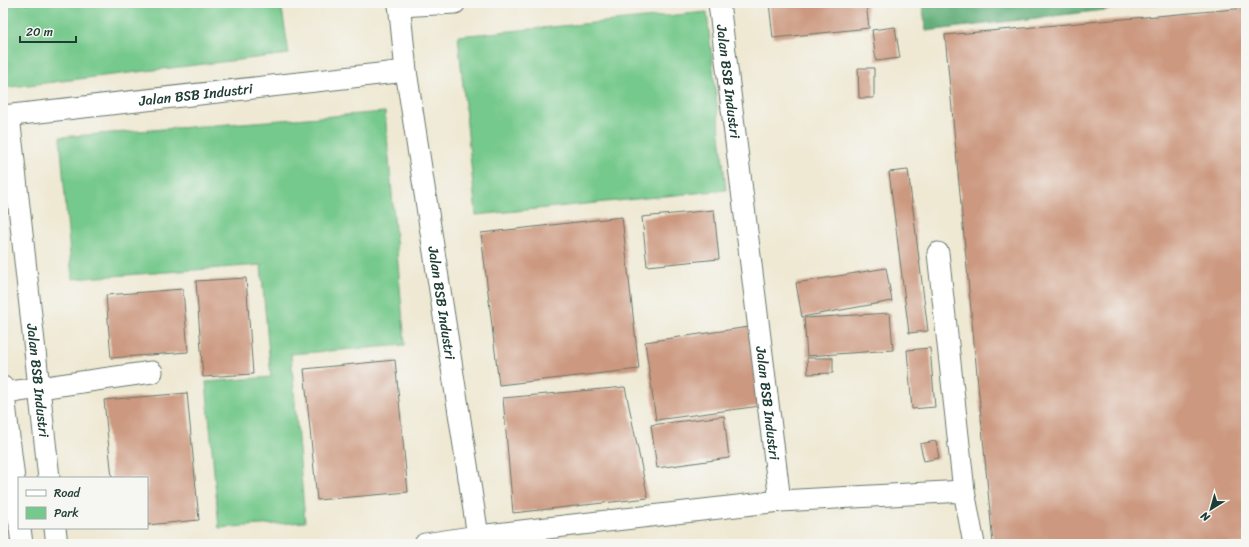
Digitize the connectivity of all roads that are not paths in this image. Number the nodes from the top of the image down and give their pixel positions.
1 (456, 3) edge
2 (720, 3) edge
3 (399, 4) edge
4 (406, 71) junction
5 (6, 116) edge
6 (938, 253) dead end
7 (152, 372) dead end
8 (39, 387) junction
9 (3, 390) edge
10 (49, 477) edge
11 (964, 491) junction
12 (780, 501) junction
13 (18, 513) edge
14 (20, 529) edge
15 (55, 529) edge
16 (478, 536) junction
17 (22, 544) edge
18 (57, 544) edge
19 (425, 544) edge
20 (974, 544) edge

1 - 3 lane
2 - 12 lane, Jalan BSB Industri
3 - 4 lane, Jalan BSB Industri
4 - 5 lane, Jalan BSB Industri
4 - 16 lane, Jalan BSB Industri
5 - 8 lane, Jalan BSB Industri
6 - 11 lane
7 - 8 lane
8 - 9 lane
8 - 10 lane, Jalan BSB Industri
9 - 13 lane
11 - 12 lane
11 - 20 lane
12 - 16 lane
14 - 17 lane
15 - 18 lane
16 - 19 lane

